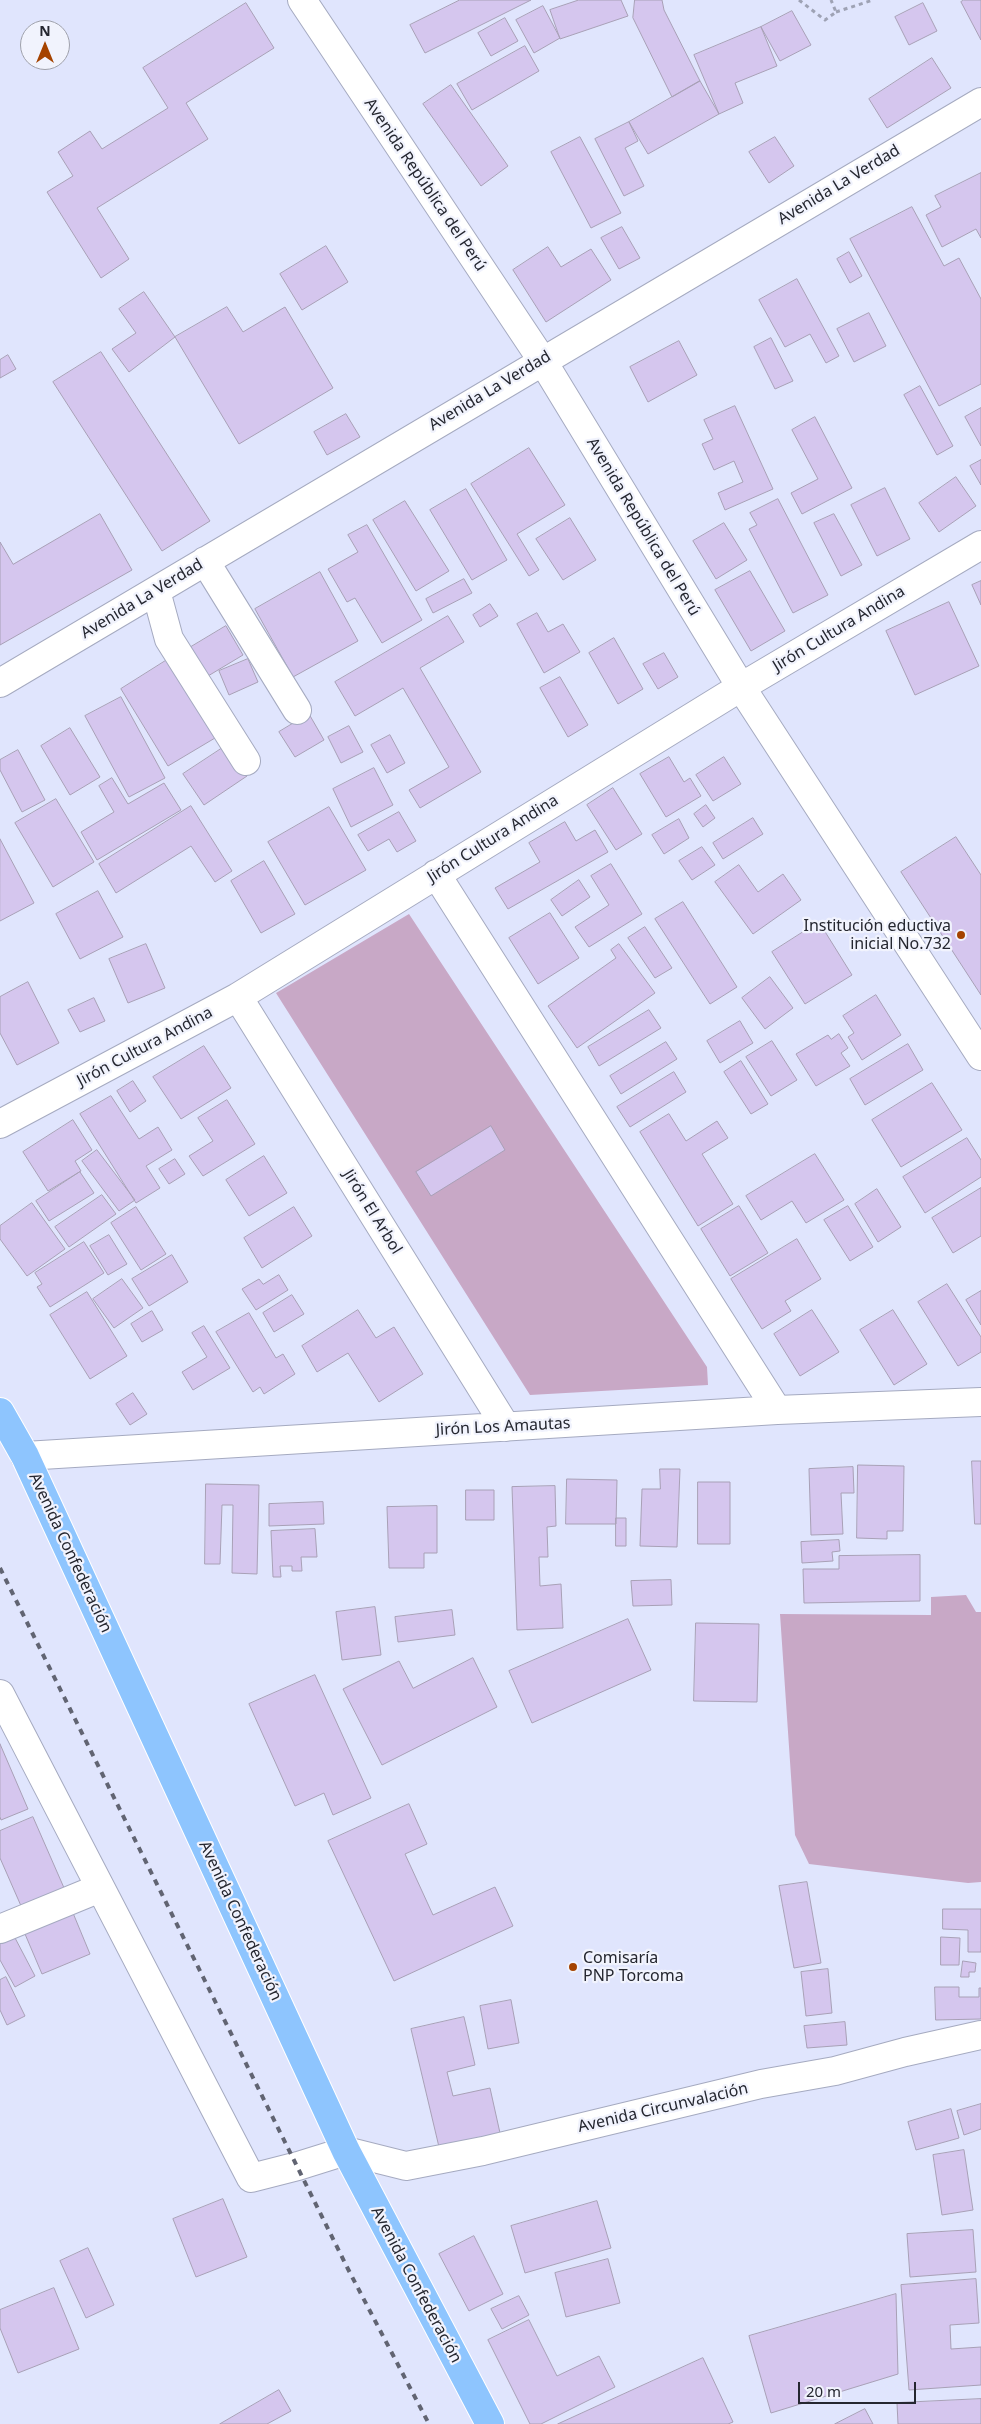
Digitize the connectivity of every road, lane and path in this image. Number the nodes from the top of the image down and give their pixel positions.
1 (302, 0) edge
2 (799, 0) edge
3 (831, 0) edge
4 (873, 0) edge
5 (836, 12) junction
6 (981, 102) edge
7 (542, 360) junction
8 (981, 545) edge
9 (204, 562) junction
10 (156, 590) junction
11 (0, 683) edge
12 (741, 687) junction
13 (297, 710) dead end
14 (246, 761) dead end
15 (436, 874) junction
16 (238, 997) junction
17 (981, 1056) edge
18 (0, 1124) edge
19 (981, 1402) edge
20 (777, 1410) junction
21 (0, 1412) edge
22 (506, 1427) junction
23 (25, 1456) junction
24 (2, 1700) edge
25 (100, 1888) junction
26 (0, 1929) edge
27 (981, 2035) edge
28 (346, 2151) junction
29 (490, 2424) edge

1 - 7 street, Avenida República del Perú
2 - 5 path
3 - 5 path
4 - 5 path
6 - 7 street, Avenida La Verdad
7 - 9 street, Avenida La Verdad
7 - 12 street, Avenida República del Perú
8 - 12 street, Jirón Cultura Andina
9 - 10 street, Avenida La Verdad
9 - 13 street
10 - 11 street, Avenida La Verdad
10 - 14 street
12 - 15 street, Jirón Cultura Andina
12 - 17 street, Avenida República del Perú
15 - 16 street, Jirón Cultura Andina
15 - 20 street
16 - 18 street, Jirón Cultura Andina
16 - 22 street, Jirón El Arbol
19 - 20 street, Jirón Los Amautas
20 - 22 street, Jirón Los Amautas
21 - 23 highway, Avenida Confederación
22 - 23 street, Jirón Los Amautas
23 - 28 highway, Avenida Confederación
24 - 25 street
25 - 26 street
25 - 28 street
27 - 28 street, Avenida Circunvalación
28 - 29 highway, Avenida Confederación

